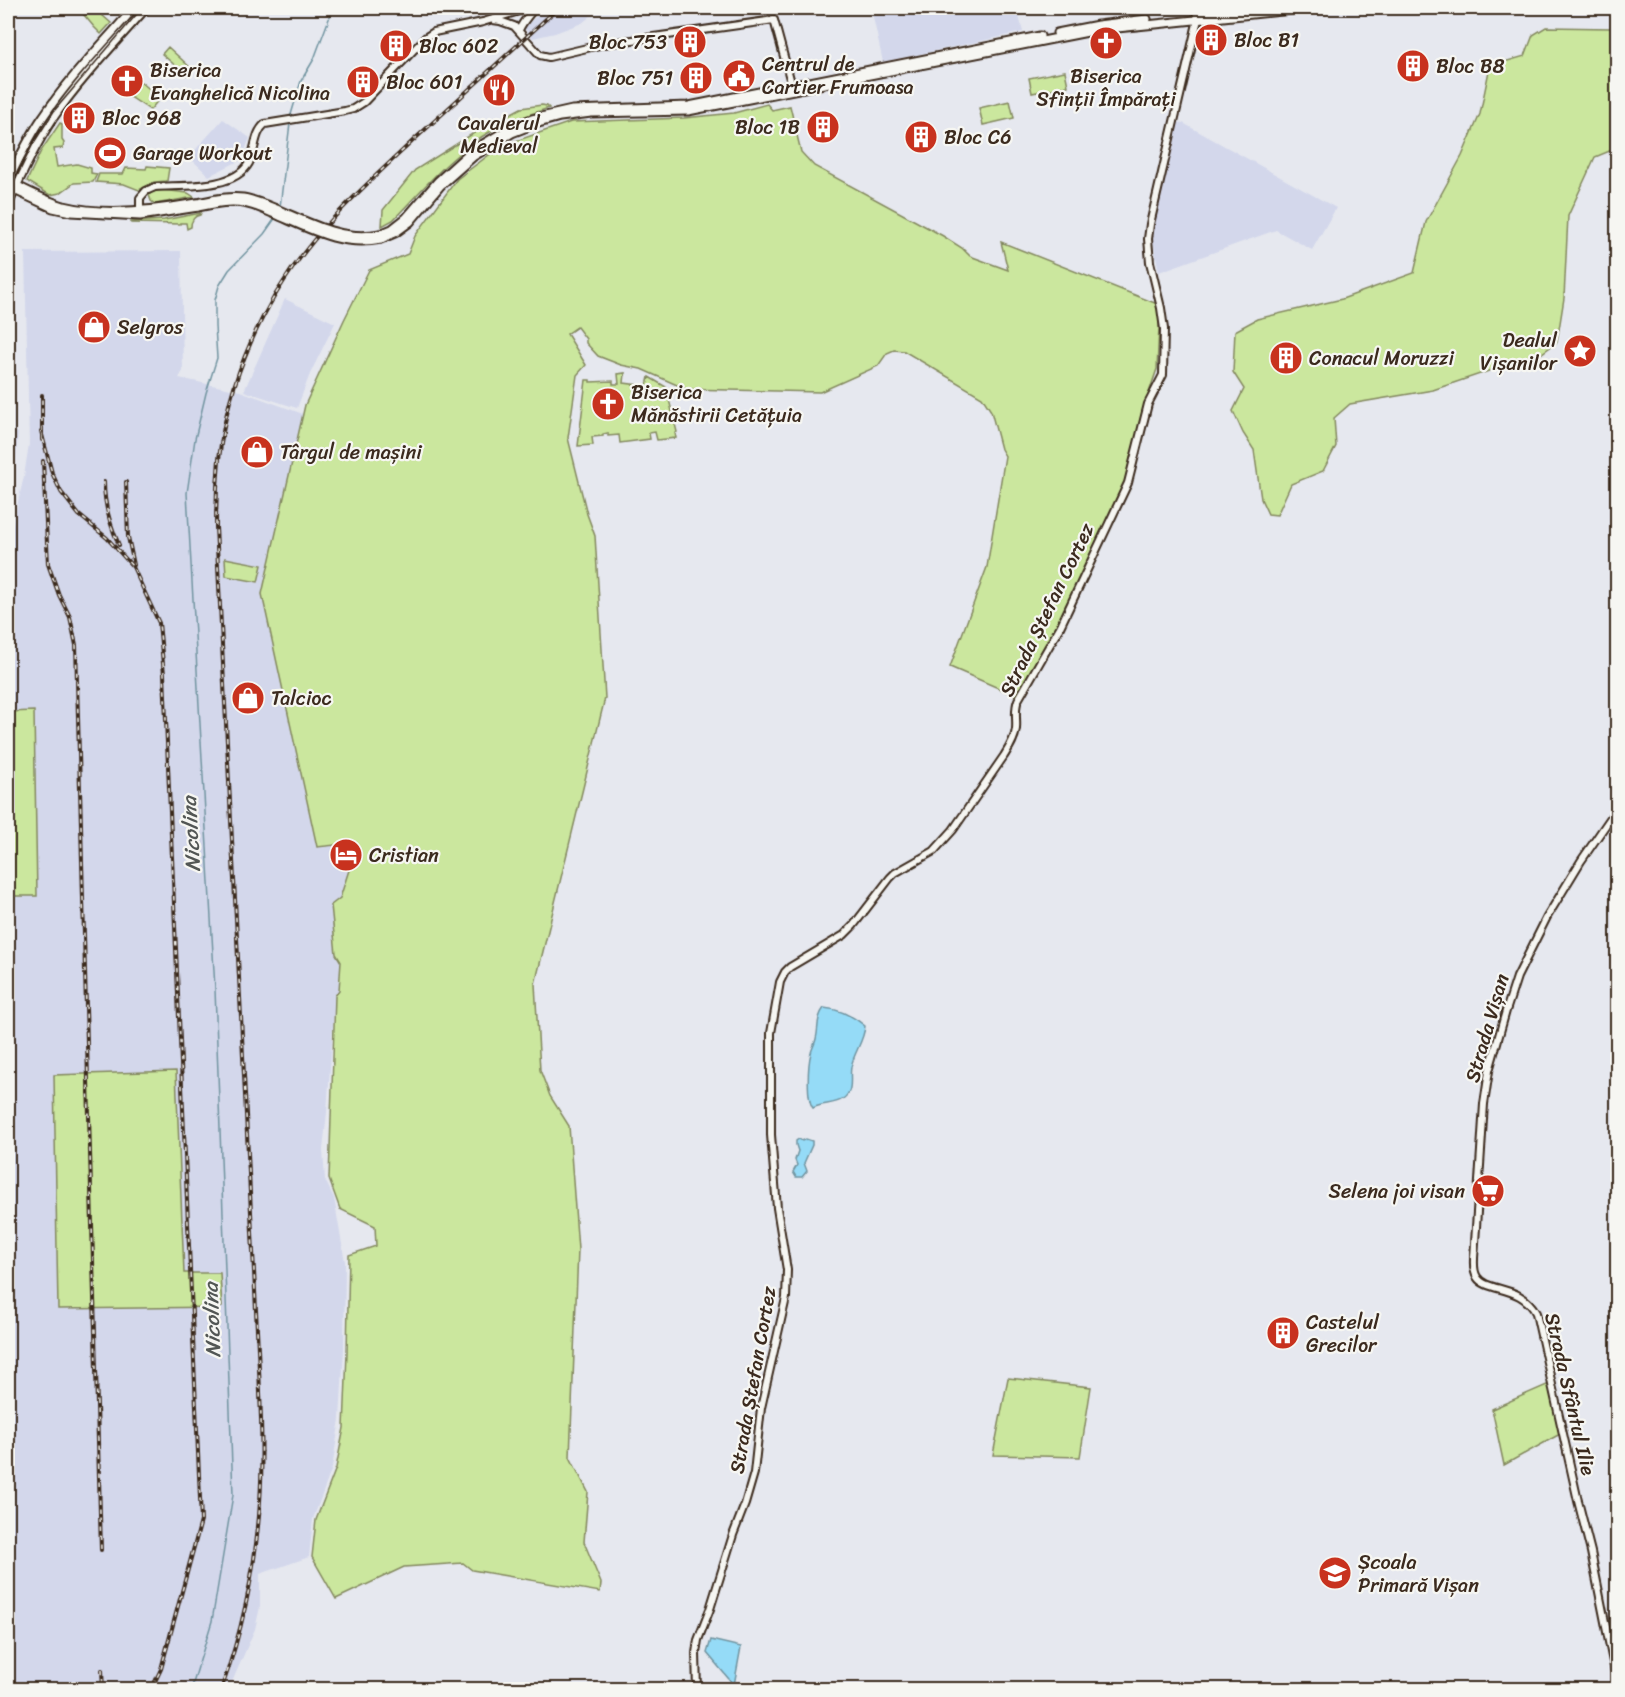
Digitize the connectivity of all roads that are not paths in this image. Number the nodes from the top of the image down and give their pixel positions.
1 (134, 8) edge
2 (147, 8) edge
3 (529, 8) edge
4 (534, 8) edge
5 (1248, 8) edge
6 (1311, 8) edge
7 (1198, 19) junction
8 (490, 20) junction
9 (519, 30) junction
10 (792, 89) junction
11 (8, 181) edge
12 (13, 187) edge
13 (8, 205) edge
14 (140, 213) junction
15 (1617, 807) edge
16 (1481, 1281) joint
17 (1617, 1687) edge
18 (697, 1689) edge

1 - 11 main road
2 - 12 main road
3 - 8 street
4 - 9 street
5 - 10 main road
6 - 7 main road
7 - 10 main road
7 - 18 street, Strada Ștefan Cortez
8 - 9 street
8 - 14 street
9 - 10 street
10 - 14 main road, bridge
11 - 12 main road
12 - 13 main road
12 - 14 main road
15 - 16 street, Strada Vișan
16 - 17 street, Strada Sfântul Ilie

